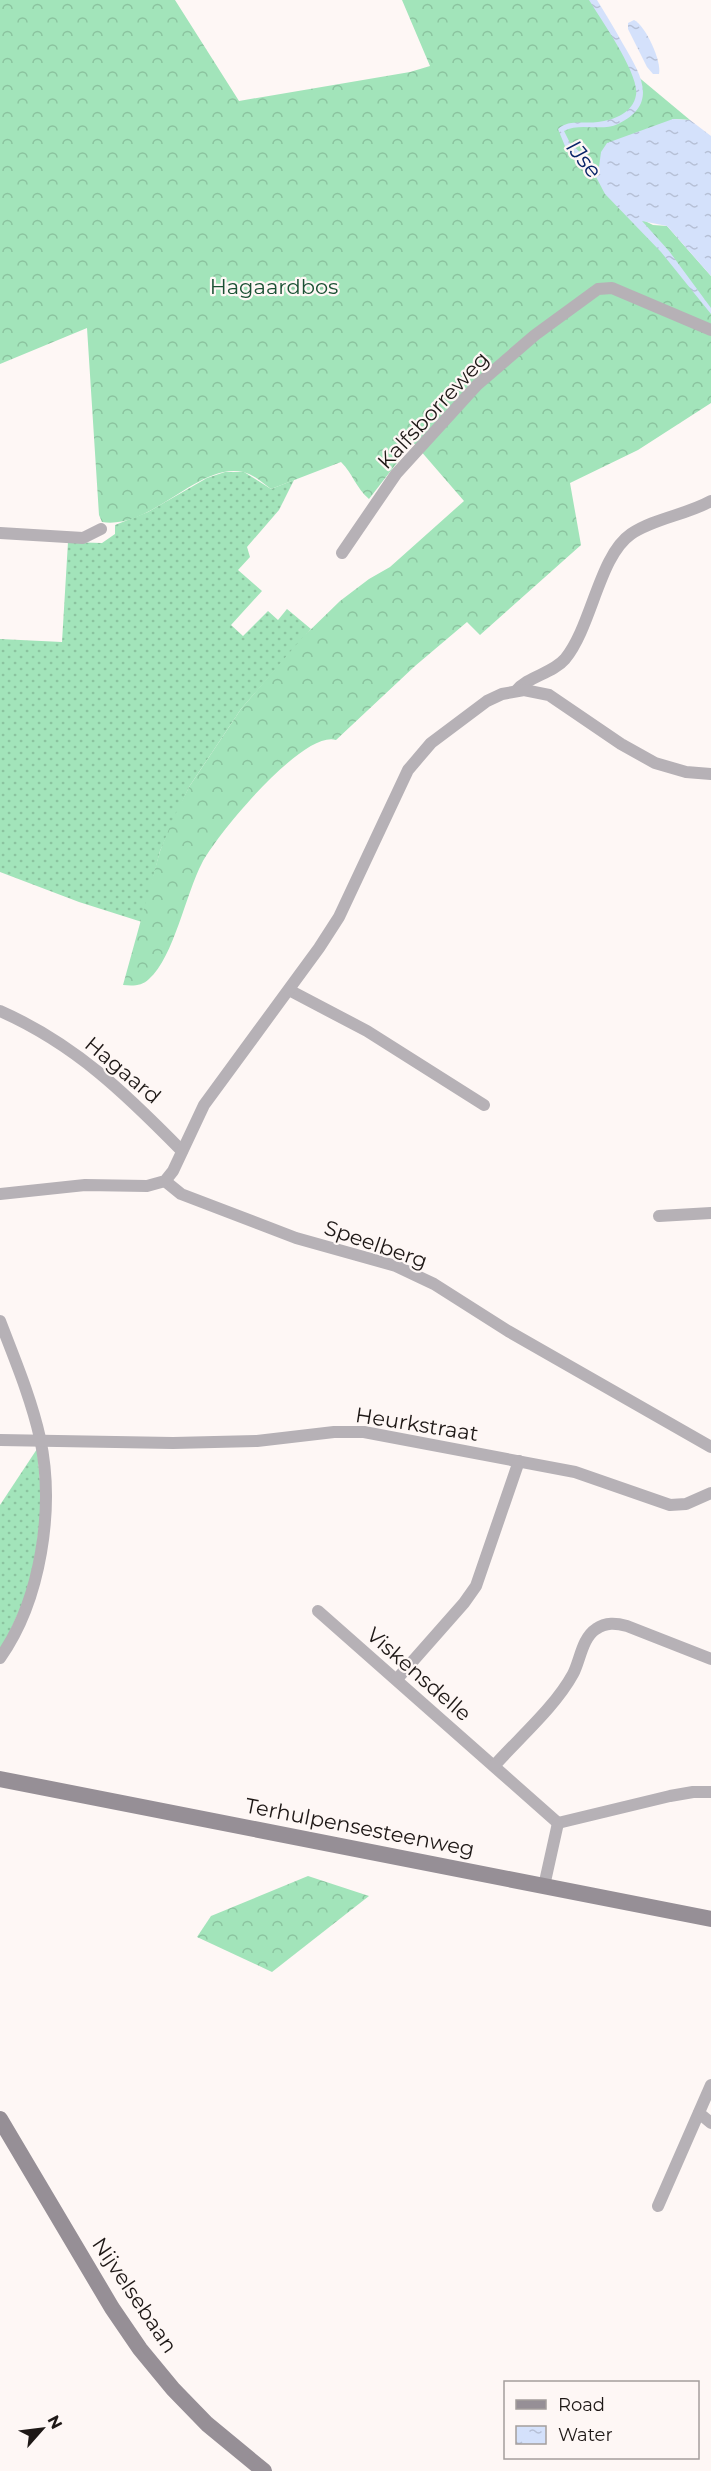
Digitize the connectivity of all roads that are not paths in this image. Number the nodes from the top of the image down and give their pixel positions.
1 (711, 330) edge
2 (711, 501) edge
3 (101, 529) dead end
4 (0, 533) edge
5 (342, 553) dead end
6 (516, 691) junction
7 (711, 774) edge
8 (289, 990) junction
9 (0, 1011) edge
10 (484, 1106) dead end
11 (182, 1151) junction
12 (165, 1180) junction
13 (0, 1194) edge
14 (711, 1213) edge
15 (659, 1216) dead end
16 (0, 1321) edge
17 (0, 1440) edge
18 (40, 1441) junction
19 (711, 1447) edge
20 (519, 1461) junction
21 (711, 1493) edge
22 (318, 1611) dead end
23 (0, 1658) edge
24 (711, 1659) edge
25 (397, 1680) junction
26 (494, 1766) junction
27 (0, 1779) edge
28 (711, 1792) edge
29 (558, 1823) junction
30 (544, 1886) junction
31 (711, 1919) edge
32 (711, 2085) edge
33 (699, 2113) junction
34 (0, 2119) edge
35 (711, 2123) edge
36 (658, 2206) dead end
37 (264, 2471) edge

1 - 5 street, Kalfsborreweg
2 - 6 street
3 - 4 street
6 - 7 street
6 - 8 street
8 - 10 street
8 - 11 street
9 - 11 street, Hagaard
11 - 12 street
12 - 13 street
12 - 19 street, Speelberg
14 - 15 street
16 - 18 street
17 - 18 street, Heurkstraat
18 - 20 street, Heurkstraat
18 - 23 street
20 - 21 street, Heurkstraat
20 - 25 street
22 - 25 street, Viskensdelle
24 - 26 street
25 - 26 street, Viskensdelle
26 - 29 street, Viskensdelle
27 - 30 main road, Terhulpensesteenweg
28 - 29 street
29 - 30 street
30 - 31 main road, Terhulpensesteenweg
32 - 33 street
33 - 35 street
33 - 36 street
34 - 37 main road, Nijvelsebaan

